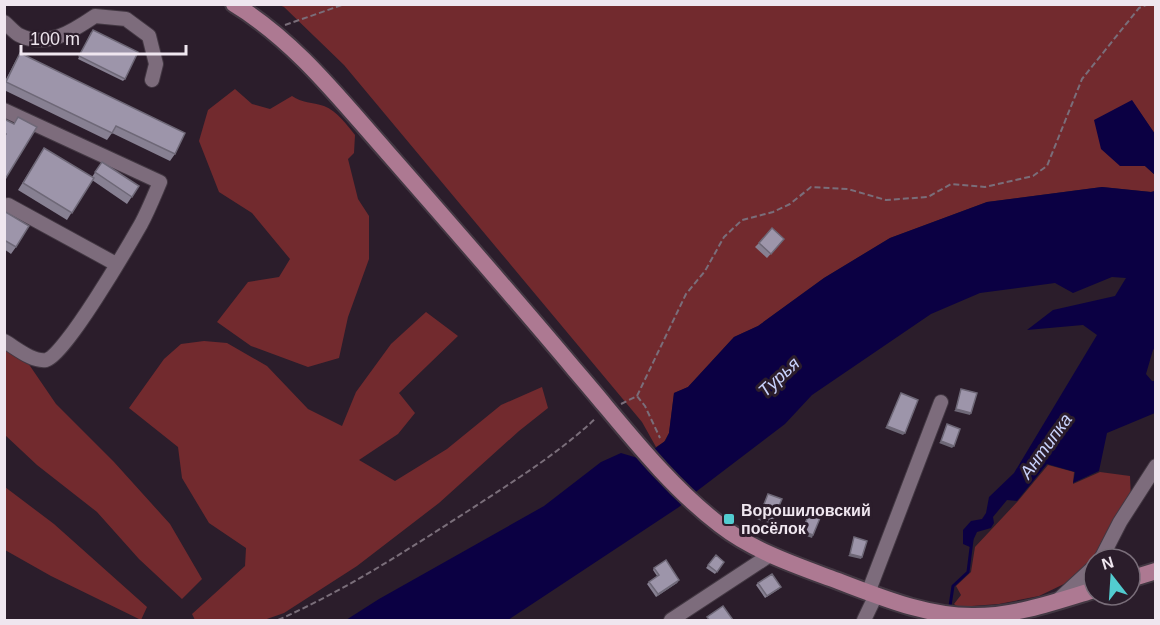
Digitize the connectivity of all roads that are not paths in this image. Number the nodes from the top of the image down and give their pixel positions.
1 (234, 4) edge
2 (4, 22) edge
3 (152, 80) dead end
4 (4, 111) edge
5 (8, 205) dead end
6 (116, 264) junction
7 (4, 341) edge
8 (941, 402) dead end
9 (1155, 466) edge
10 (1107, 547) edge
11 (770, 555) junction
12 (1082, 578) edge
13 (872, 594) junction
14 (1082, 594) edge
15 (1056, 602) junction
16 (671, 621) edge
17 (864, 621) edge

1 - 11 main road
2 - 3 street
4 - 6 street
5 - 6 street
6 - 7 street
8 - 13 street
9 - 10 street
11 - 13 main road
11 - 16 street
12 - 15 street
13 - 15 main road
13 - 17 street
14 - 15 main road

